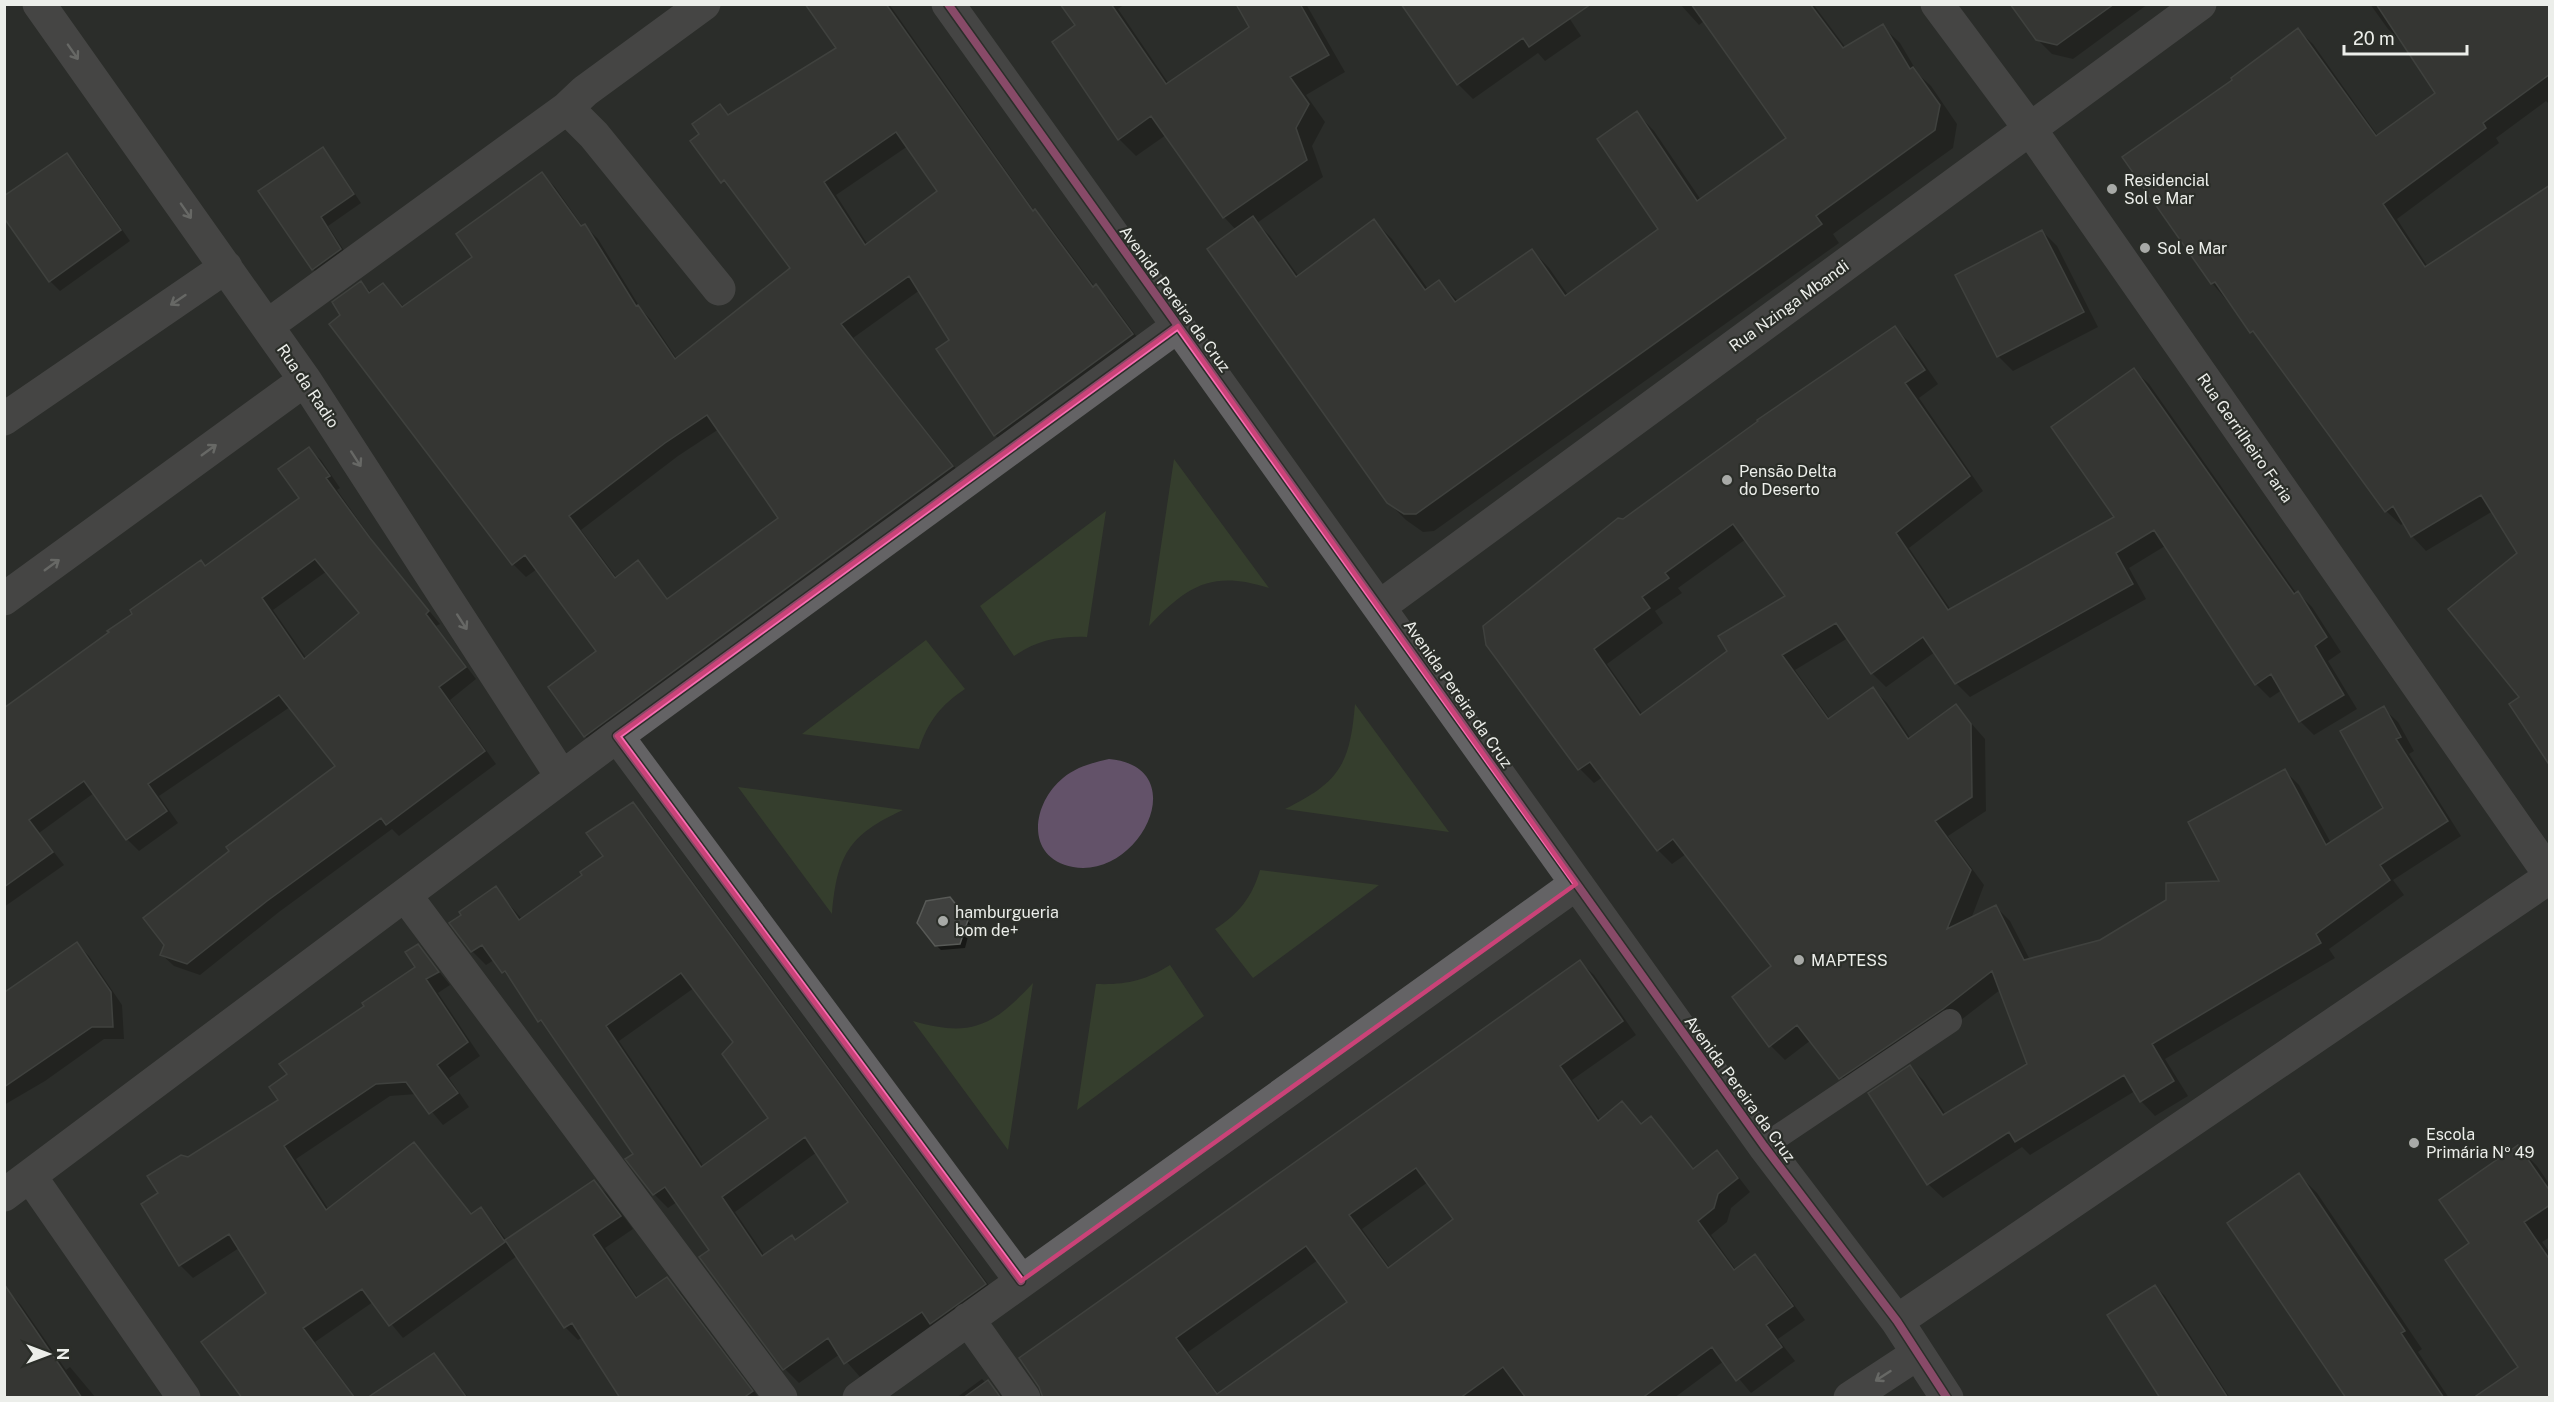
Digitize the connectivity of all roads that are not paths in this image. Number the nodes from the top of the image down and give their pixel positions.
1 (39, 4) edge
2 (704, 4) edge
3 (948, 4) edge
4 (1936, 4) edge
5 (2200, 4) edge
6 (567, 108) junction
7 (2030, 129) junction
8 (226, 267) junction
9 (719, 290) dead end
10 (267, 326) junction
11 (1178, 326) junction
12 (304, 380) junction
13 (4, 419) edge
14 (4, 599) edge
15 (1379, 607) junction
16 (617, 736) junction
17 (562, 777) junction
18 (2550, 876) edge
19 (1576, 884) junction
20 (405, 895) junction
21 (1950, 1021) dead end
22 (1764, 1146) junction
23 (30, 1176) junction
24 (4, 1195) edge
25 (1021, 1281) junction
26 (968, 1319) junction
27 (1898, 1321) junction
28 (1917, 1354) junction
29 (184, 1398) edge
30 (781, 1398) edge
31 (859, 1398) edge
32 (1024, 1398) edge
33 (1850, 1398) edge
34 (1947, 1398) edge

1 -> 8 street, Rua da Radio
2 - 6 street
3 - 11 street, Avenida Pereira da Cruz
4 - 7 street, Rua Gerrilheiro Faria
5 - 7 street, Rua Nzinga Mbandi
6 - 9 street
6 - 10 street
7 - 15 street, Rua Nzinga Mbandi
7 - 18 street, Rua Gerrilheiro Faria
8 - 10 street, Rua da Radio
8 -> 13 street
10 - 12 street, Rua da Radio
11 - 15 street, Avenida Pereira da Cruz
11 - 16 street
14 -> 12 street
12 -> 17 street, Rua da Radio
15 - 19 street, Avenida Pereira da Cruz
16 - 17 street
16 - 25 street
17 - 20 street
18 - 27 street
19 - 22 street, Avenida Pereira da Cruz
19 - 25 street
20 - 23 street
20 - 30 street
21 - 22 lane
22 - 27 street, Avenida Pereira da Cruz
23 - 24 street
23 - 29 street
25 - 26 street
26 - 31 street
26 - 32 street
27 - 28 street, Avenida Pereira da Cruz
28 -> 33 street
28 - 34 street, Avenida Pereira da Cruz

